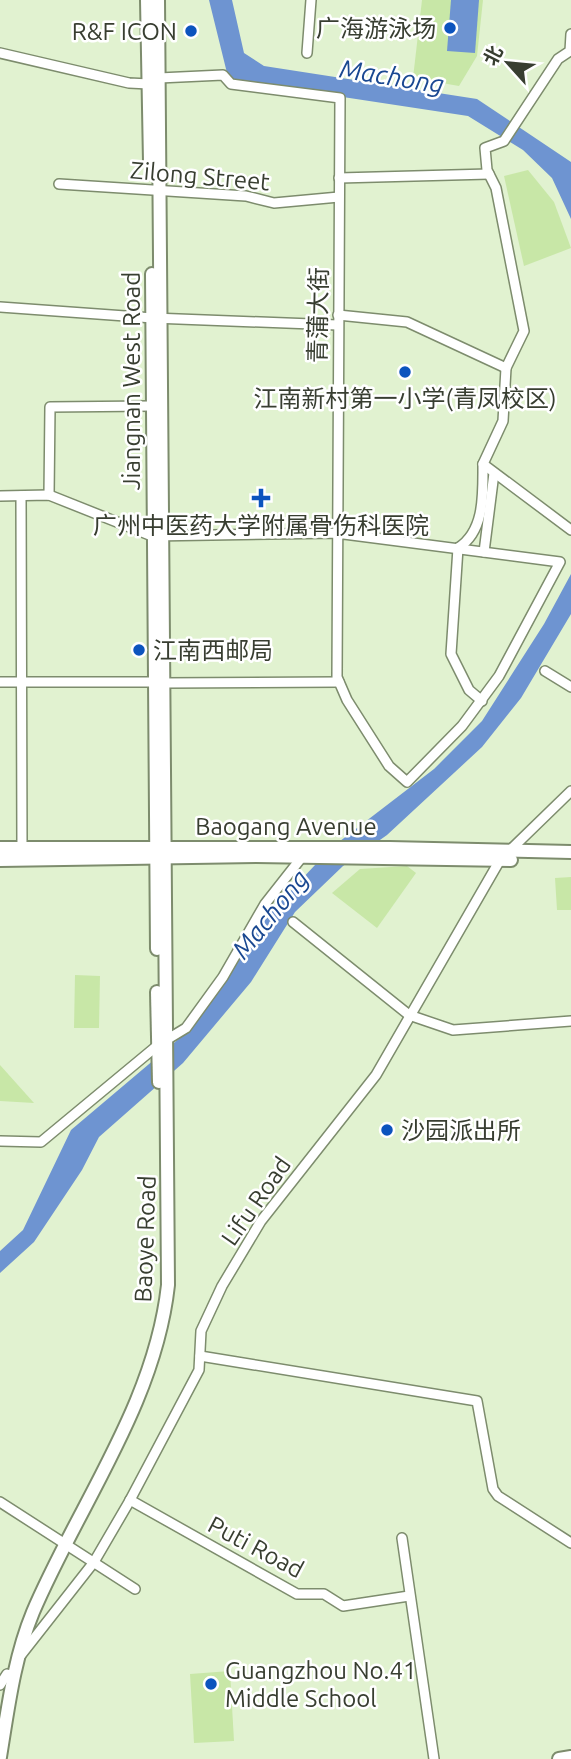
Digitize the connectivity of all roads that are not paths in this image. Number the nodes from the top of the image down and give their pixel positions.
1 (147, 0) edge
2 (158, 0) edge
3 (311, 0) edge
4 (571, 34) edge
5 (0, 53) edge
6 (307, 53) dead end
7 (154, 81) junction
8 (489, 174) junction
9 (339, 178) junction
10 (59, 184) dead end
11 (154, 192) junction
12 (339, 197) junction
13 (0, 307) edge
14 (157, 318) junction
15 (338, 320) junction
16 (506, 368) junction
17 (151, 406) junction
18 (483, 464) junction
19 (494, 472) junction
20 (49, 495) junction
21 (0, 496) edge
22 (21, 496) junction
23 (571, 530) edge
24 (336, 533) junction
25 (157, 537) junction
26 (458, 548) junction
27 (484, 552) junction
28 (545, 671) dead end
29 (0, 682) edge
30 (21, 682) junction
31 (339, 682) junction
32 (159, 683) junction
33 (571, 687) edge
34 (482, 701) junction
35 (571, 791) edge
36 (22, 848) junction
37 (0, 849) edge
38 (160, 852) junction
39 (255, 852) junction
40 (571, 852) edge
41 (505, 855) junction
42 (302, 857) junction
43 (0, 860) edge
44 (571, 860) edge
45 (293, 922) dead end
46 (409, 1015) junction
47 (571, 1021) edge
48 (163, 1043) junction
49 (0, 1141) edge
50 (200, 1356) junction
51 (130, 1500) junction
52 (0, 1502) edge
53 (401, 1538) dead end
54 (63, 1542) junction
55 (571, 1544) edge
56 (94, 1562) junction
57 (135, 1589) dead end
58 (410, 1596) junction
59 (18, 1659) junction
60 (4, 1679) edge
61 (0, 1712) edge
62 (0, 1757) edge
63 (571, 1757) edge
64 (434, 1759) edge
65 (559, 1759) edge

1 - 7 main road
2 - 7 main road
3 - 6 street
4 - 8 street
5 - 7 street
7 - 9 street, 青蒲大街
7 - 11 main road
8 - 9 street
8 - 16 street
9 - 12 street, 青蒲大街
10 - 11 street, Zilong Street
11 - 12 street, Zilong Street
11 - 14 main road
12 - 15 street, 青蒲大街
13 - 14 street
14 - 15 street
14 - 17 main road, Jiangnan West Road
14 - 25 main road
15 - 16 street
15 - 24 street, 青蒲大街
16 - 18 street
17 - 20 street
17 - 25 main road, Jiangnan West Road
18 - 19 street
18 - 26 street
19 - 23 street
19 - 27 street
20 - 22 street
20 - 25 street
21 - 22 street
22 - 30 street
24 - 25 street
24 - 26 street
24 - 31 street, 青蒲大街
25 - 32 main road
26 - 27 street
26 - 34 street
27 - 34 street
28 - 33 street
29 - 30 street
30 - 32 street
30 - 36 street
31 - 32 street
31 - 34 street
32 - 38 main road
35 - 41 street, Lifu Road
36 - 37 main road, Baogang Avenue
36 - 38 main road, Baogang Avenue
38 - 39 main road, Baogang Avenue
38 - 43 main road, Baogang Avenue
38 - 48 main road, Baoye Road
39 - 41 main road, Baogang Avenue
39 - 42 main road, Baogang Avenue
40 - 41 main road, Baogang Avenue
41 - 42 main road, Baogang Avenue
41 - 44 main road, Baogang Avenue
41 - 46 street, Lifu Road
42 - 48 street
45 - 46 street
46 - 47 street
46 - 50 street, Lifu Road
48 - 49 street
48 - 54 main road, Baoye Road
50 - 51 street, Lifu Road
50 - 55 street
51 - 56 street, Lifu Road
51 - 58 street, Puti Road
52 - 54 street
53 - 58 street
54 - 56 street
54 - 59 main road, Baoye Road
54 - 60 main road, Baoye Road
56 - 57 street
56 - 59 street, Lifu Road
58 - 64 street
59 - 62 main road, Baoye Road
60 - 61 main road, Baoye Road
63 - 65 main road

